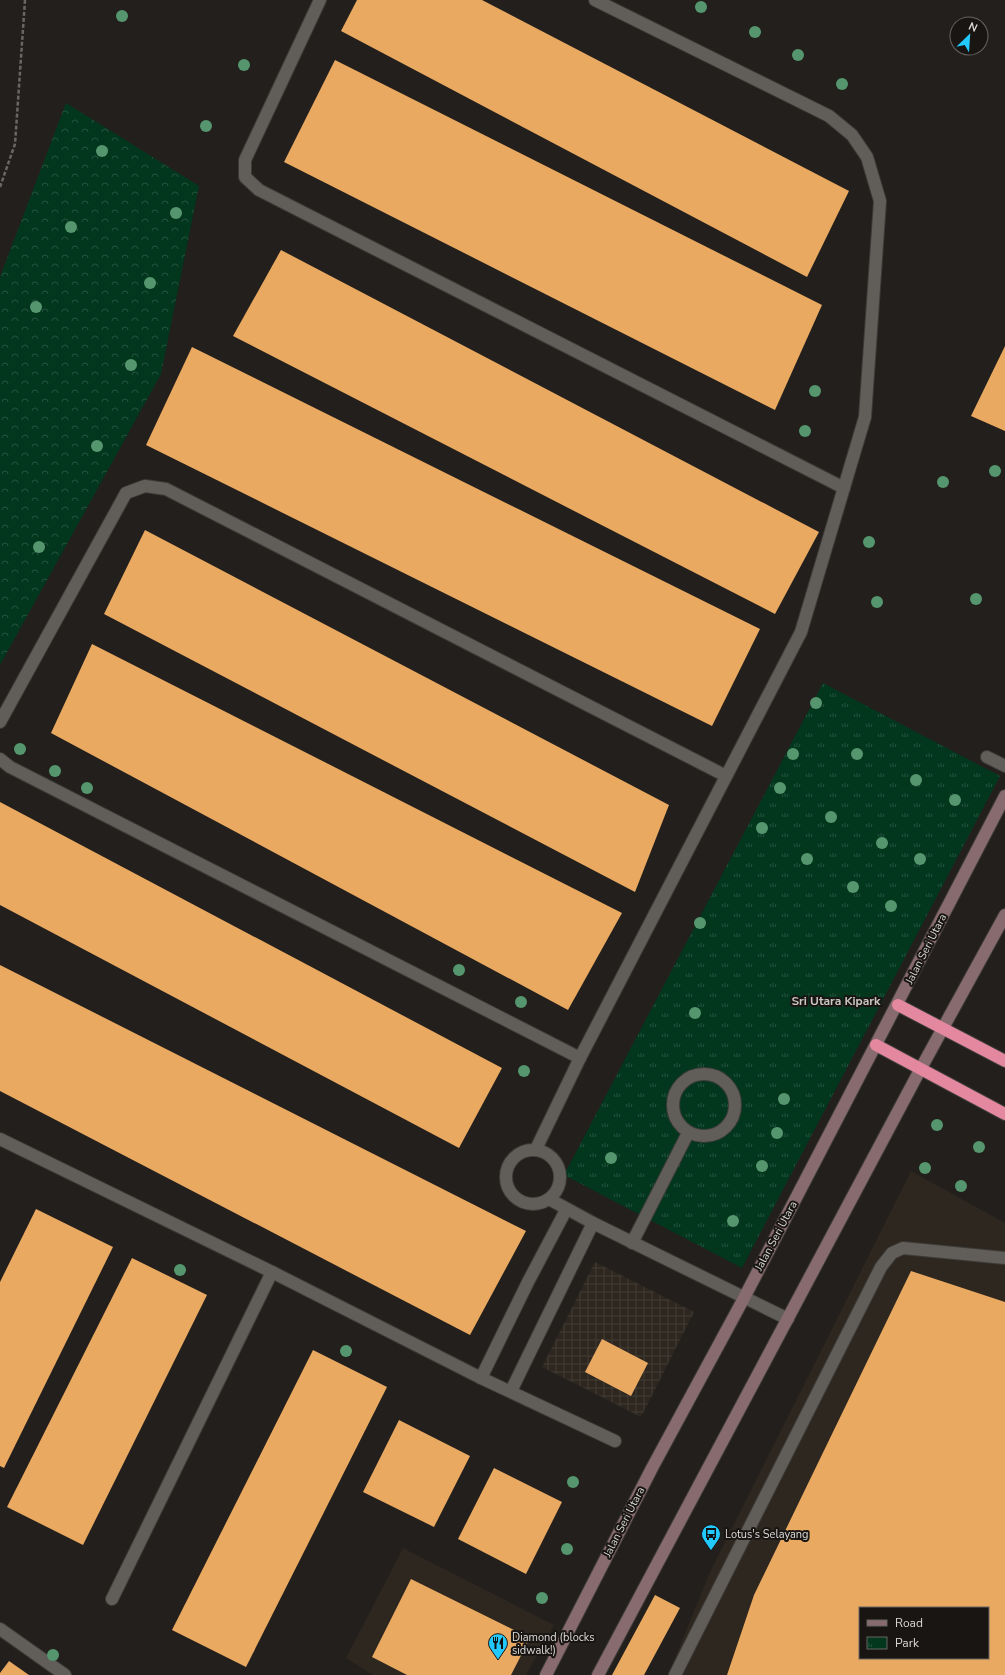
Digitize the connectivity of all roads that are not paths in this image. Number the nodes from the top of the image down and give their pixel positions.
1 (320, 0) edge
2 (595, 0) edge
3 (844, 488) junction
4 (0, 722) edge
5 (987, 757) dead end
6 (0, 759) edge
7 (1005, 766) edge
8 (726, 776) junction
9 (1005, 796) edge
10 (1005, 915) edge
11 (898, 1005) junction
12 (942, 1029) junction
13 (876, 1045) junction
14 (580, 1058) junction
15 (1005, 1061) edge
16 (920, 1070) junction
17 (1005, 1114) edge
18 (688, 1133) junction
19 (0, 1139) edge
20 (536, 1149) junction
21 (549, 1200) junction
22 (566, 1210) junction
23 (593, 1223) junction
24 (632, 1243) junction
25 (1005, 1258) edge
26 (272, 1272) junction
27 (744, 1298) junction
28 (788, 1319) junction
29 (481, 1378) junction
30 (511, 1391) junction
31 (615, 1441) dead end
32 (112, 1599) dead end
33 (0, 1629) edge
34 (65, 1675) edge
35 (546, 1675) edge
36 (598, 1675) edge
37 (675, 1675) edge

1 - 3 street
2 - 3 street
3 - 8 street
4 - 8 street
5 - 7 street
6 - 14 street
8 - 14 street
9 - 11 street, Jalan Seri Utara
10 - 12 street
11 - 12 highway
11 - 13 street, Jalan Seri Utara
12 - 15 highway
12 - 16 street
13 - 16 highway
13 - 27 street, Jalan Seri Utara
14 - 20 street
16 - 17 highway
16 - 28 street
18 - 18 street
18 - 24 street
19 - 26 street
20 - 21 street
20 - 21 street
21 - 22 street
22 - 23 street
22 - 29 street
23 - 24 street
23 - 30 street
24 - 27 street
25 - 37 street
26 - 29 street
26 - 32 street
27 - 28 street
27 - 35 street, Jalan Seri Utara
28 - 36 street
29 - 30 street
30 - 31 street
33 - 34 street

